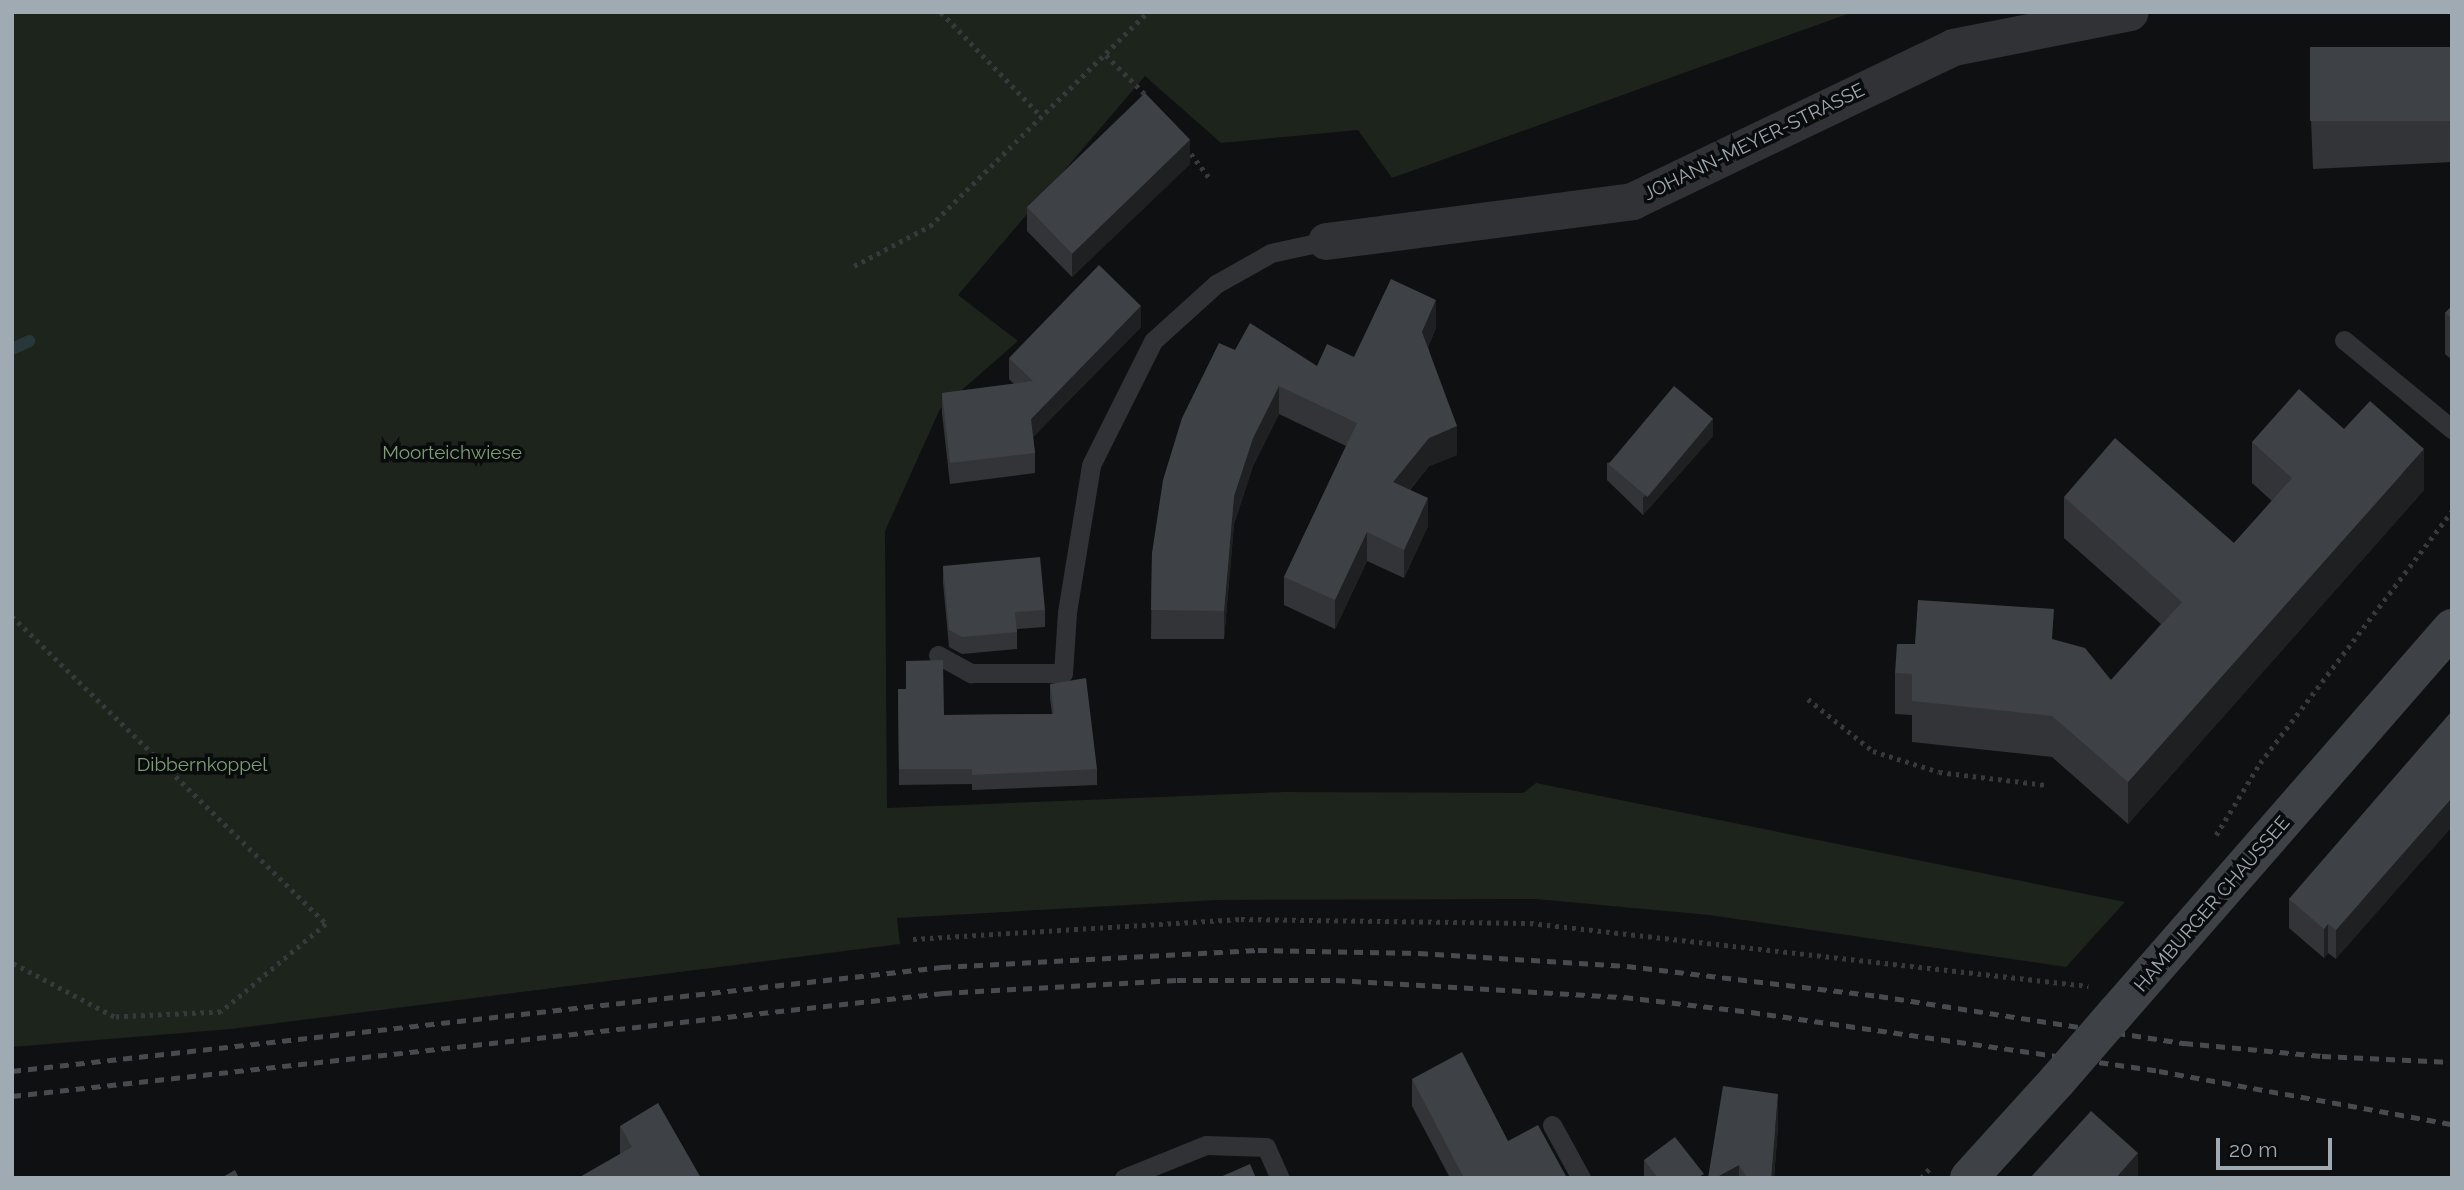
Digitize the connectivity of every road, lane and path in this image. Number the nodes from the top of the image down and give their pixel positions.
1 (941, 12) edge
2 (1148, 12) edge
3 (2130, 12) edge
4 (1106, 55) junction
5 (1155, 107) edge
6 (1039, 114) junction
7 (1179, 138) edge
8 (1211, 180) dead end
9 (1326, 241) joint
10 (854, 266) dead end
11 (2344, 340) dead end
12 (2452, 429) edge
13 (2452, 511) edge
14 (12, 616) edge
15 (2452, 628) edge
16 (939, 655) dead end
17 (1808, 699) dead end
18 (2046, 785) dead end
19 (2212, 842) dead end
20 (913, 939) dead end
21 (12, 963) edge
22 (2104, 999) junction
23 (1552, 1125) dead end
24 (1124, 1178) edge
25 (1280, 1178) edge
26 (1581, 1178) edge
27 (1969, 1178) edge

1 - 6 path
2 - 4 path
3 - 9 street, JOHANN-MEYER-STRASSE
4 - 5 path
4 - 6 path
6 - 10 path
7 - 8 path
9 - 16 lane
11 - 12 lane
13 - 19 path
14 - 21 path
15 - 22 main road, HAMBURGER CHAUSSEE
17 - 18 path
20 - 22 path
22 - 27 main road, HAMBURGER CHAUSSEE, bridge
23 - 26 lane
24 - 25 lane

